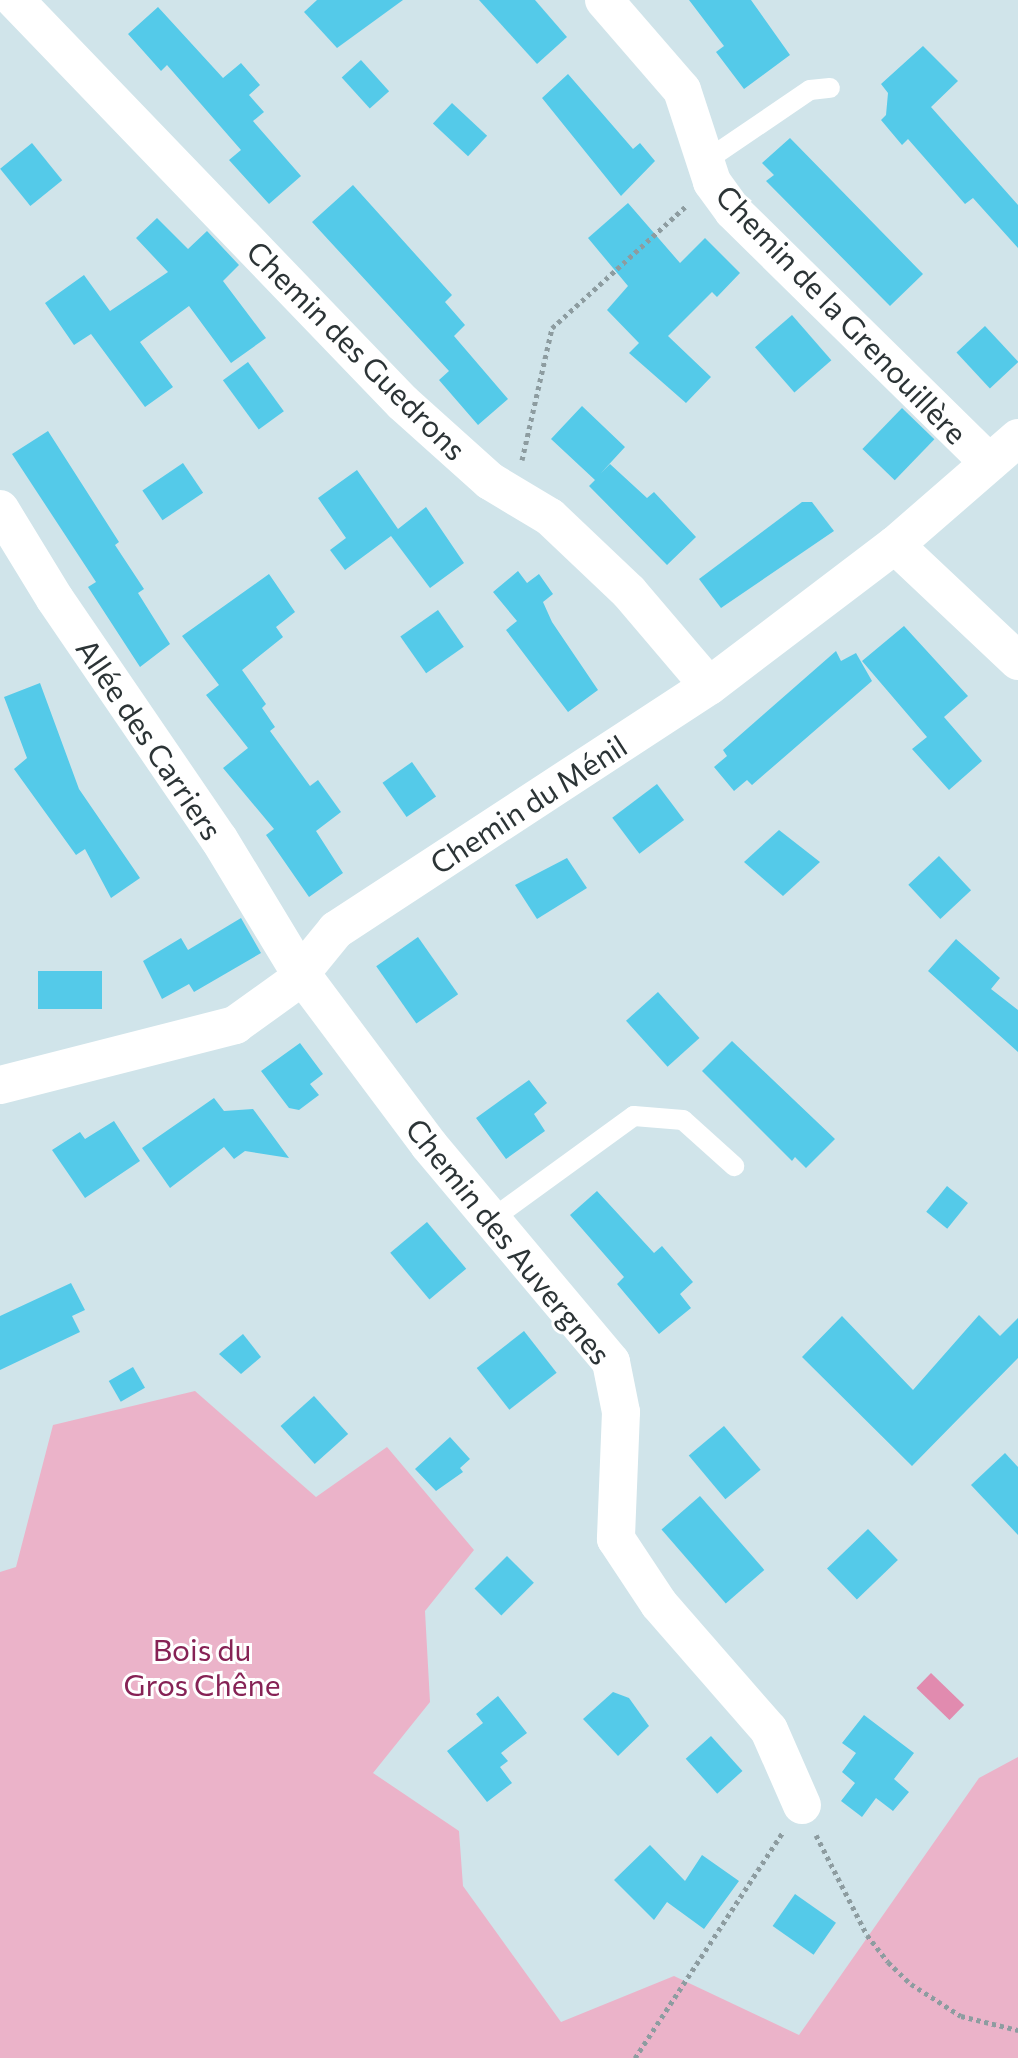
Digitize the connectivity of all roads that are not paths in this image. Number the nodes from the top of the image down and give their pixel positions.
1 (15, 0) edge
2 (604, 0) edge
3 (830, 88) dead end
4 (708, 172) junction
5 (1018, 438) edge
6 (989, 463) junction
7 (0, 509) edge
8 (895, 545) junction
9 (1018, 661) edge
10 (709, 686) junction
11 (299, 971) junction
12 (0, 1085) edge
13 (734, 1166) dead end
14 (492, 1219) junction
15 (802, 1805) road end

1 - 10 street, Chemin des Guedrons
2 - 4 street, Chemin de la Grenouillère
3 - 4 lane
4 - 6 street, Chemin de la Grenouillère
5 - 6 street, Chemin du Ménil
6 - 8 street, Chemin du Ménil
7 - 11 street, Allée des Carriers
8 - 9 street
8 - 10 street, Chemin du Ménil
10 - 11 street, Chemin du Ménil
11 - 12 street, Chemin du Ménil
11 - 14 street, Chemin des Auvergnes
13 - 14 lane
14 - 15 street, Chemin des Auvergnes

